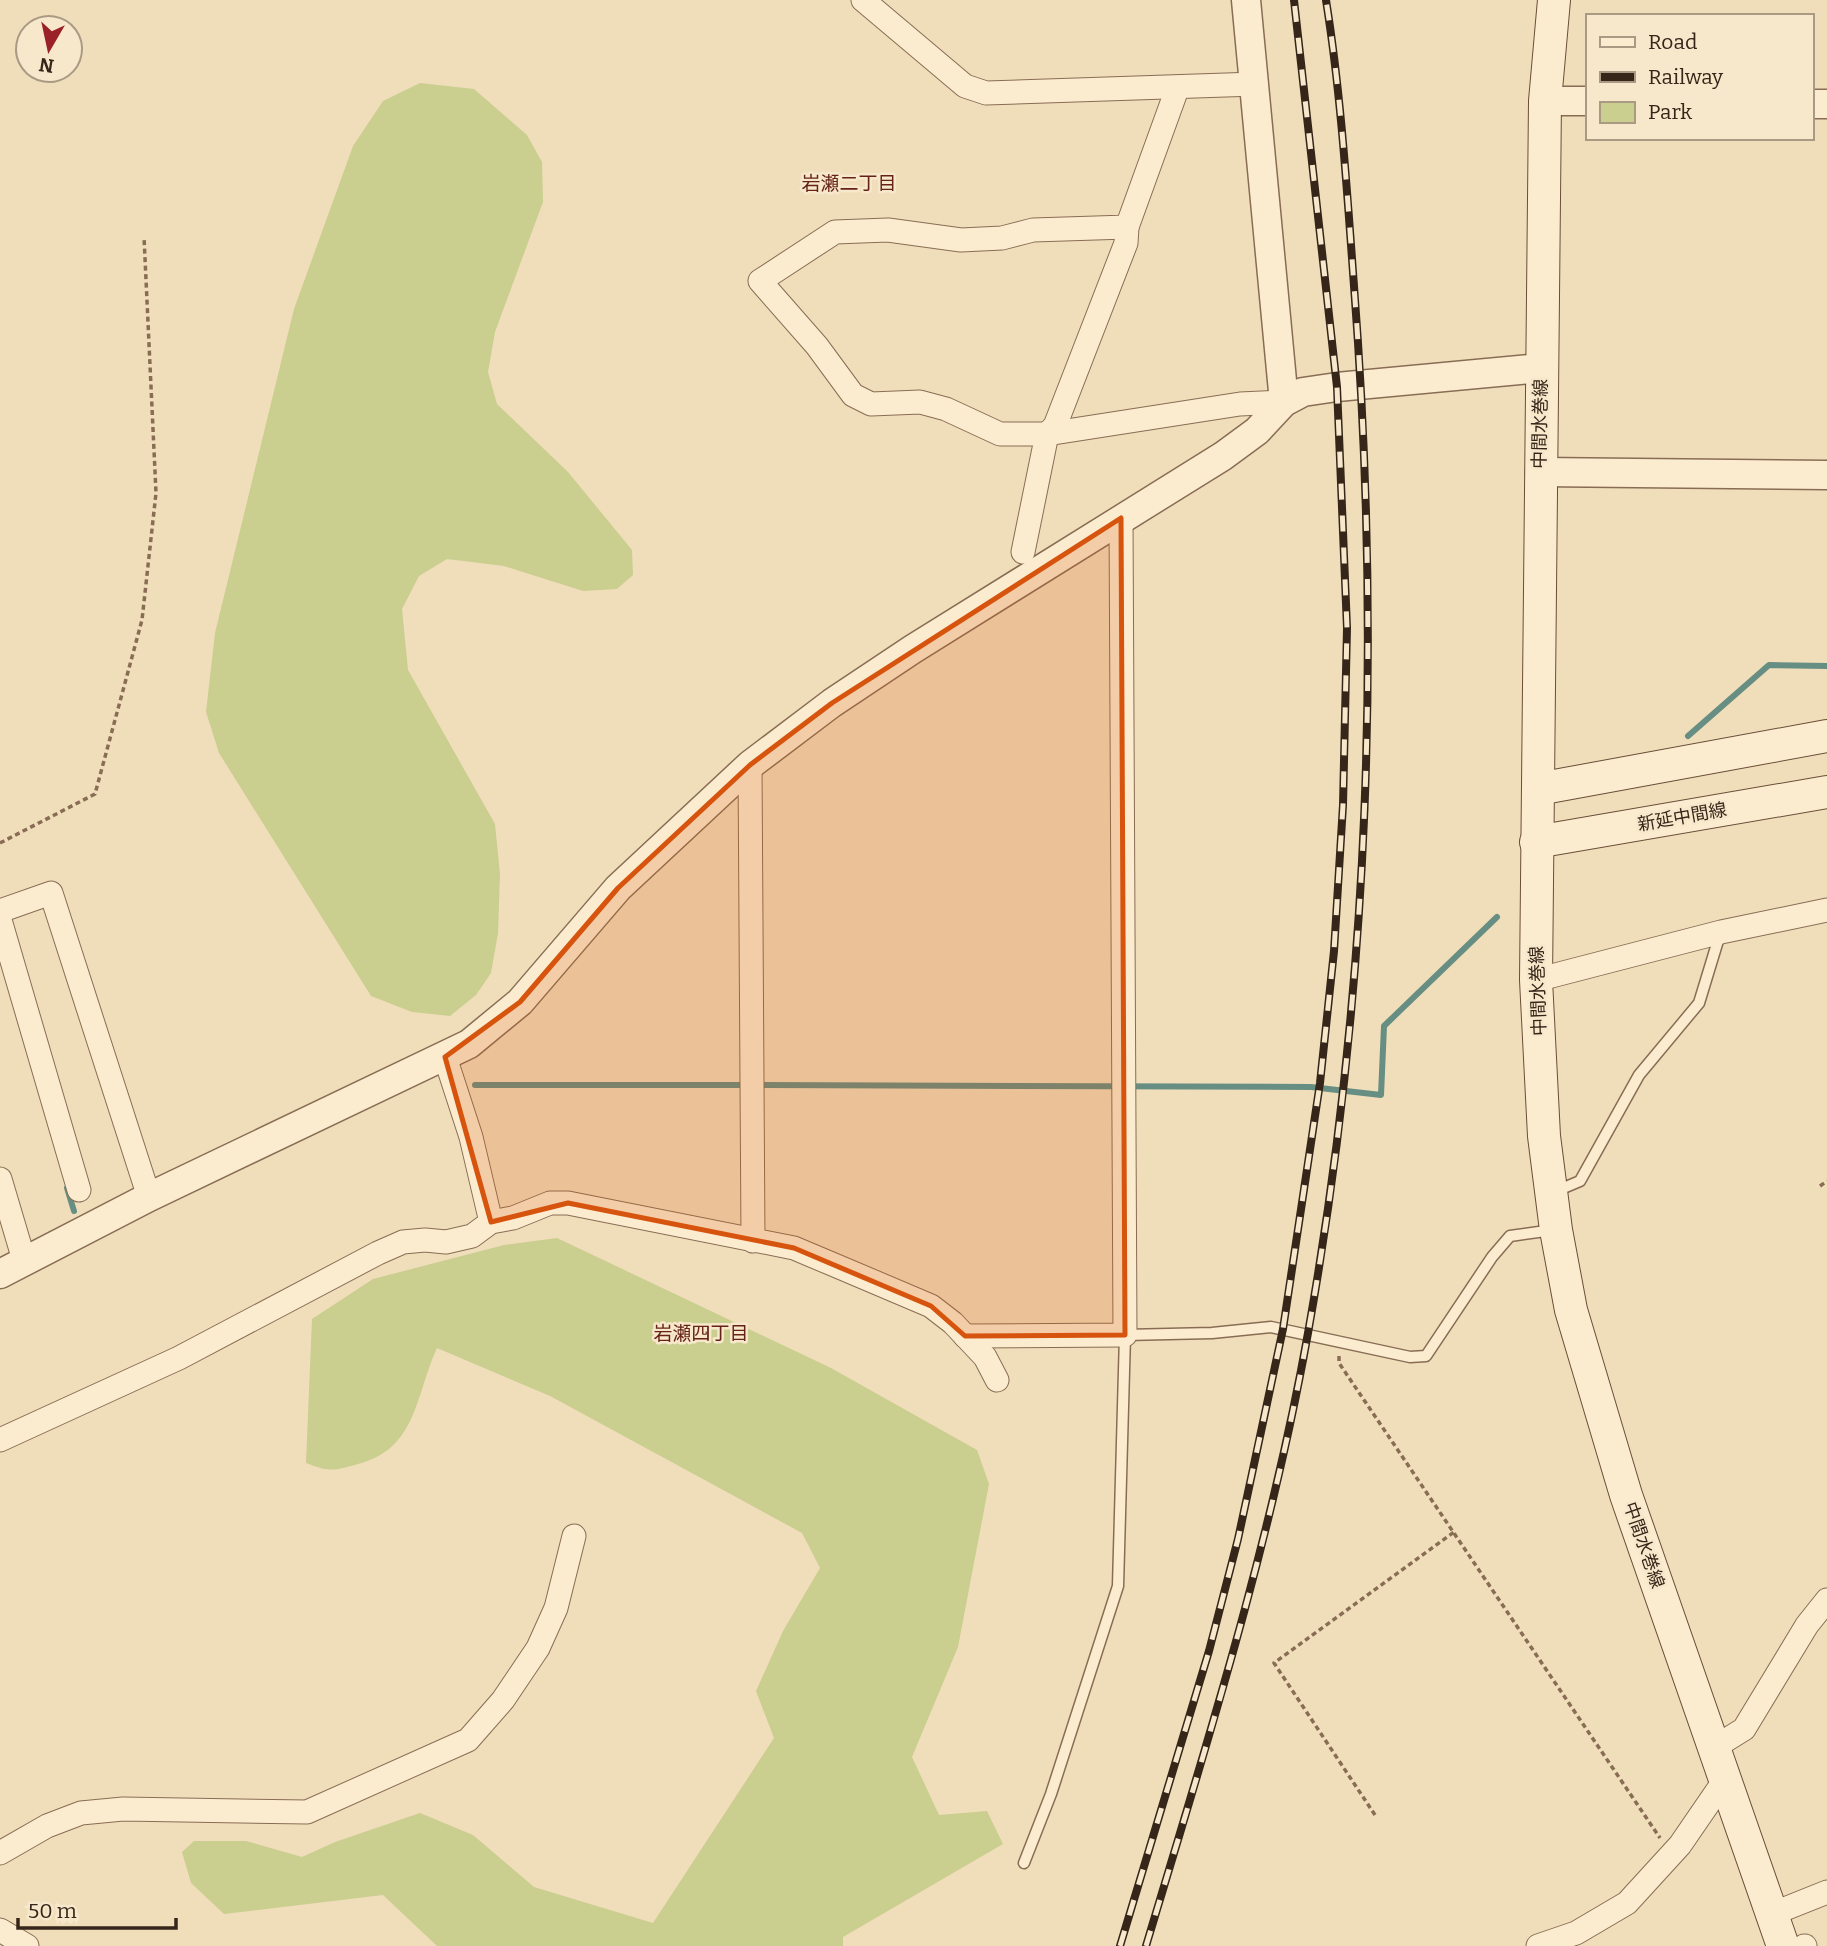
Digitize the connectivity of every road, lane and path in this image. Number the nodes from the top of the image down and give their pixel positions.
1 (863, 0) edge
2 (1247, 0) edge
3 (1554, 0) edge
4 (1256, 84) junction
5 (1177, 89) junction
6 (1545, 101) junction
7 (1586, 101) edge
8 (1127, 227) junction
9 (144, 237) dead end
10 (1541, 368) junction
11 (1284, 402) junction
12 (1047, 434) junction
13 (1539, 472) junction
14 (1827, 475) edge
15 (1121, 518) junction
16 (1023, 552) dead end
17 (1827, 736) edge
18 (750, 765) junction
19 (1538, 789) junction
20 (1827, 792) edge
21 (1536, 842) junction
22 (0, 843) edge
23 (1827, 910) edge
24 (0, 911) edge
25 (0, 920) edge
26 (1721, 932) junction
27 (1536, 980) junction
28 (445, 1057) junction
29 (0, 1179) edge
30 (1827, 1181) edge
31 (1820, 1186) dead end
32 (79, 1190) dead end
33 (1551, 1193) junction
34 (149, 1197) junction
35 (491, 1222) junction
36 (1556, 1230) junction
37 (753, 1241) junction
38 (24, 1260) junction
39 (0, 1274) edge
40 (1125, 1335) junction
41 (965, 1336) junction
42 (1339, 1342) junction
43 (997, 1380) dead end
44 (0, 1440) edge
45 (1454, 1532) junction
46 (574, 1536) dead end
47 (1827, 1600) edge
48 (1715, 1747) junction
49 (1726, 1777) junction
50 (1375, 1815) dead end
51 (0, 1853) edge
52 (1671, 1854) junction
53 (1024, 1863) dead end
54 (1827, 1892) edge
55 (1772, 1914) junction
56 (0, 1930) edge
57 (27, 1946) edge
58 (1538, 1946) edge
59 (1783, 1946) edge

1 - 5 street
2 - 4 street
3 - 6 main road, 中間水巻線
4 - 5 street
4 - 11 street
5 - 8 street
6 - 7 street
6 - 10 main road, 中間水巻線
8 - 12 street
8 - 12 street
9 - 22 path
10 - 11 street
10 - 13 main road, 中間水巻線
11 - 12 street
11 - 15 street
12 - 16 street
13 - 14 street
13 - 19 main road, 中間水巻線
15 - 18 street
15 - 40 street
17 - 19 main road
18 - 28 street
18 - 37 street
19 - 21 main road, 中間水巻線
20 - 21 main road, 新延中間線
21 - 27 main road, 中間水巻線
23 - 26 street
24 - 34 street
25 - 32 street
26 - 27 street
26 - 33 lane
27 - 33 main road, 中間水巻線
28 - 34 street
28 - 35 street
29 - 38 street
30 - 31 path
33 - 36 main road, 中間水巻線
34 - 38 street
35 - 37 street
35 - 44 street
36 - 42 lane
36 - 48 main road, 中間水巻線
37 - 41 street
38 - 39 street
40 - 41 street
40 - 42 lane
40 - 53 lane
41 - 43 street
42 - 45 path
45 - 50 path
45 - 52 path
46 - 51 street
47 - 48 street
48 - 49 main road, 中間水巻線
49 - 52 street
49 - 55 main road, 中間水巻線
52 - 58 street
54 - 55 street
55 - 59 main road, 中間水巻線
56 - 57 street

